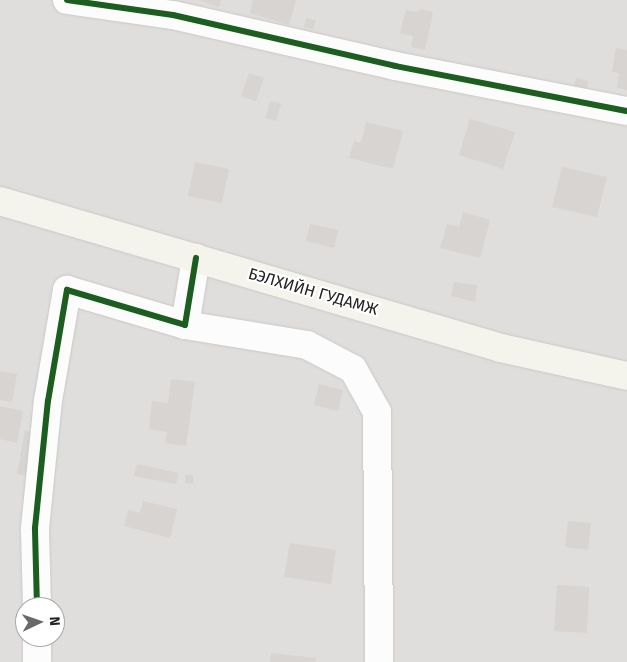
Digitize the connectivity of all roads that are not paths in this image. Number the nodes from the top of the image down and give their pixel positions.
1 (67, 0) edge
2 (627, 111) edge
3 (0, 201) edge
4 (196, 258) junction
5 (185, 325) junction
6 (627, 376) edge
7 (37, 597) edge
8 (37, 647) edge
9 (37, 662) edge
10 (379, 662) edge

1 - 2 street
3 - 4 main road, БЭЛХИЙН ГУДАМЖ
4 - 5 street
4 - 6 main road, БЭЛХИЙН ГУДАМЖ
5 - 7 street
5 - 10 street
8 - 9 street

